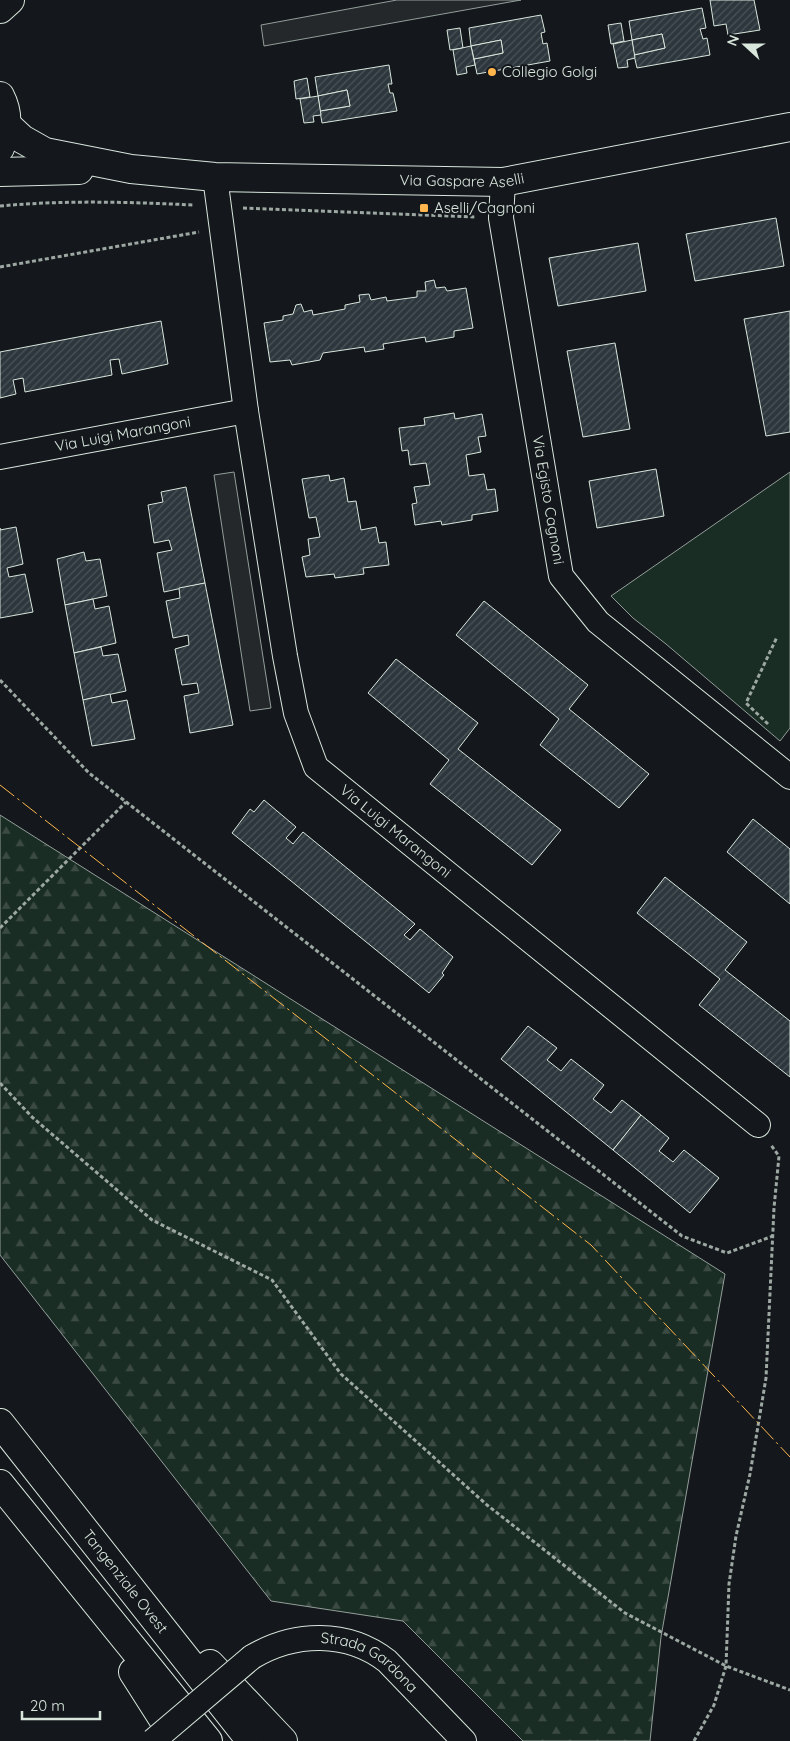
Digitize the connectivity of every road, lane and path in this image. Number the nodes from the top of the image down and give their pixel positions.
1 (10, 0) edge
2 (0, 9) edge
3 (0, 96) edge
4 (790, 128) edge
5 (4, 136) edge
6 (130, 169) junction
7 (0, 172) edge
8 (215, 177) junction
9 (503, 182) junction
10 (222, 228) junction
11 (0, 267) edge
12 (246, 411) junction
13 (0, 456) edge
14 (777, 637) dead end
15 (0, 680) edge
16 (754, 748) junction
17 (790, 777) edge
18 (126, 802) junction
19 (0, 928) edge
20 (0, 1083) edge
21 (758, 1125) joint
22 (773, 1236) junction
23 (0, 1423) edge
24 (0, 1484) edge
25 (97, 1545) junction
26 (59, 1557) junction
27 (726, 1666) junction
28 (790, 1690) edge
29 (153, 1741) edge
30 (176, 1741) edge
31 (208, 1741) edge
32 (251, 1741) edge
33 (283, 1741) edge
34 (464, 1741) edge
35 (694, 1741) edge

1 - 2 main road
3 - 5 main road
4 - 9 main road, Via Gaspare Aselli
5 - 6 main road, Via Gaspare Aselli
6 - 7 main road, Via Gaspare Aselli
6 - 8 main road, Via Gaspare Aselli
8 - 9 main road, Via Gaspare Aselli
8 - 10 street, Via Luigi Marangoni
9 - 16 street, Via Egisto Cagnoni
10 - 11 path
10 - 12 street, Via Luigi Marangoni
12 - 13 street, Via Luigi Marangoni
12 - 21 street, Via Luigi Marangoni
14 - 16 path
15 - 18 path
16 - 17 street, Via Egisto Cagnoni
18 - 19 path
18 - 22 path
20 - 27 path
21 - 22 path
22 - 27 path
23 - 25 main road, Tangenziale Ovest
24 - 26 main road
25 - 32 main road, Tangenziale Ovest
25 - 33 main road
26 - 30 main road
26 - 31 main road
27 - 28 path
27 - 35 path
29 - 34 street, Strada Gardona, bridge

